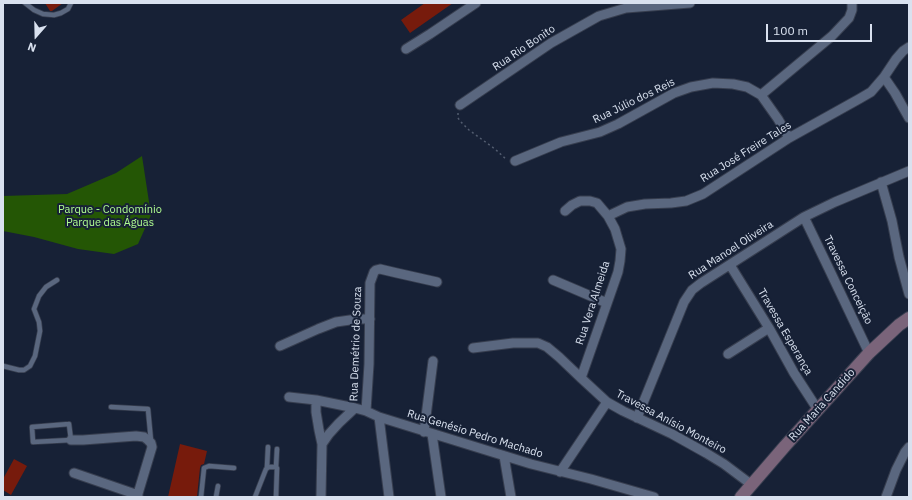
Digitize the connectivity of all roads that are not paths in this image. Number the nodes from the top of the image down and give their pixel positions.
1 (25, 3) edge
2 (71, 3) edge
3 (476, 3) edge
4 (690, 3) edge
5 (852, 3) edge
6 (626, 5) edge
7 (909, 47) edge
8 (406, 49) dead end
9 (884, 77) junction
10 (761, 95) junction
11 (460, 105) road end
12 (909, 118) edge
13 (789, 138) junction
14 (516, 161) road end
15 (909, 171) edge
16 (881, 182) junction
17 (565, 211) dead end
18 (608, 216) junction
19 (804, 217) junction
20 (730, 265) junction
21 (57, 280) dead end
22 (553, 280) dead end
23 (437, 282) dead end
24 (909, 294) edge
25 (607, 303) junction
26 (909, 318) edge
27 (370, 319) junction
28 (769, 328) junction
29 (280, 346) dead end
30 (473, 348) dead end
31 (869, 353) junction
32 (728, 354) dead end
33 (433, 361) dead end
34 (3, 366) edge
35 (580, 378) junction
36 (290, 397) dead end
37 (316, 400) junction
38 (607, 402) junction
39 (111, 407) dead end
40 (355, 408) junction
41 (818, 410) junction
42 (366, 411) junction
43 (379, 417) junction
44 (638, 418) junction
45 (428, 433) junction
46 (70, 440) junction
47 (151, 443) junction
48 (322, 444) junction
49 (268, 447) dead end
50 (909, 447) edge
51 (277, 449) dead end
52 (504, 456) junction
53 (267, 467) junction
54 (276, 467) junction
55 (234, 468) dead end
56 (560, 472) junction
57 (74, 473) dead end
58 (752, 485) junction
59 (218, 486) dead end
60 (139, 496) edge
61 (201, 497) edge
62 (216, 497) edge
63 (255, 497) edge
64 (276, 497) edge
65 (321, 497) edge
66 (389, 497) edge
67 (441, 497) edge
68 (511, 497) edge
69 (654, 497) edge
70 (741, 497) edge
71 (886, 497) edge

1 - 2 lane
3 - 8 street
4 - 6 street, Rua Rio Bonito
5 - 10 street
6 - 11 street, Rua Rio Bonito
7 - 9 street, Rua José Freire Tales
9 - 12 street
9 - 13 street, Rua José Freire Tales
10 - 13 street, Rua Júlio dos Reis
10 - 14 street, Rua Júlio dos Reis
13 - 18 street, Rua José Freire Tales
15 - 16 street, Rua Manoel Oliveira
16 - 19 street, Rua Manoel Oliveira
16 - 24 street
17 - 18 street, Rua Vera Almeida
18 - 25 street, Rua Vera Almeida
19 - 20 street, Rua Manoel Oliveira
19 - 31 street, Travessa Conceição
20 - 28 street, Travessa Esperança
20 - 44 street, Rua Manoel Oliveira
21 - 34 lane
22 - 25 street
23 - 27 street, Rua Demétrio de Souza
25 - 35 street, Rua Vera Almeida
26 - 31 street, Rua Maria Candido
27 - 29 street
27 - 42 street, Rua Demétrio de Souza
28 - 32 street
28 - 41 street, Travessa Esperança
30 - 35 street, Travessa Anísio Monteiro
31 - 41 street, Rua Maria Candido
33 - 45 street
35 - 38 street, Travessa Anísio Monteiro
36 - 37 street, Rua Genésio Pedro Machado
37 - 40 street, Rua Genésio Pedro Machado
37 - 48 street
38 - 44 street, Travessa Anísio Monteiro
38 - 56 street
39 - 47 lane
40 - 42 street, Rua Genésio Pedro Machado
40 - 48 street
41 - 58 street, Rua Maria Candido
42 - 43 street, Rua Genésio Pedro Machado
43 - 45 street, Rua Genésio Pedro Machado
43 - 66 street
44 - 58 street, Travessa Anísio Monteiro
45 - 52 street, Rua Genésio Pedro Machado
45 - 67 street
46 - 46 lane
46 - 47 street
47 - 60 street
48 - 65 street
49 - 53 lane
50 - 71 street
51 - 54 lane
52 - 56 street, Rua Genésio Pedro Machado
52 - 68 street
53 - 54 lane
53 - 63 lane
54 - 64 lane
55 - 61 lane
56 - 69 street, Rua Genésio Pedro Machado
57 - 60 street
58 - 70 street, Rua Maria Candido
59 - 62 lane

